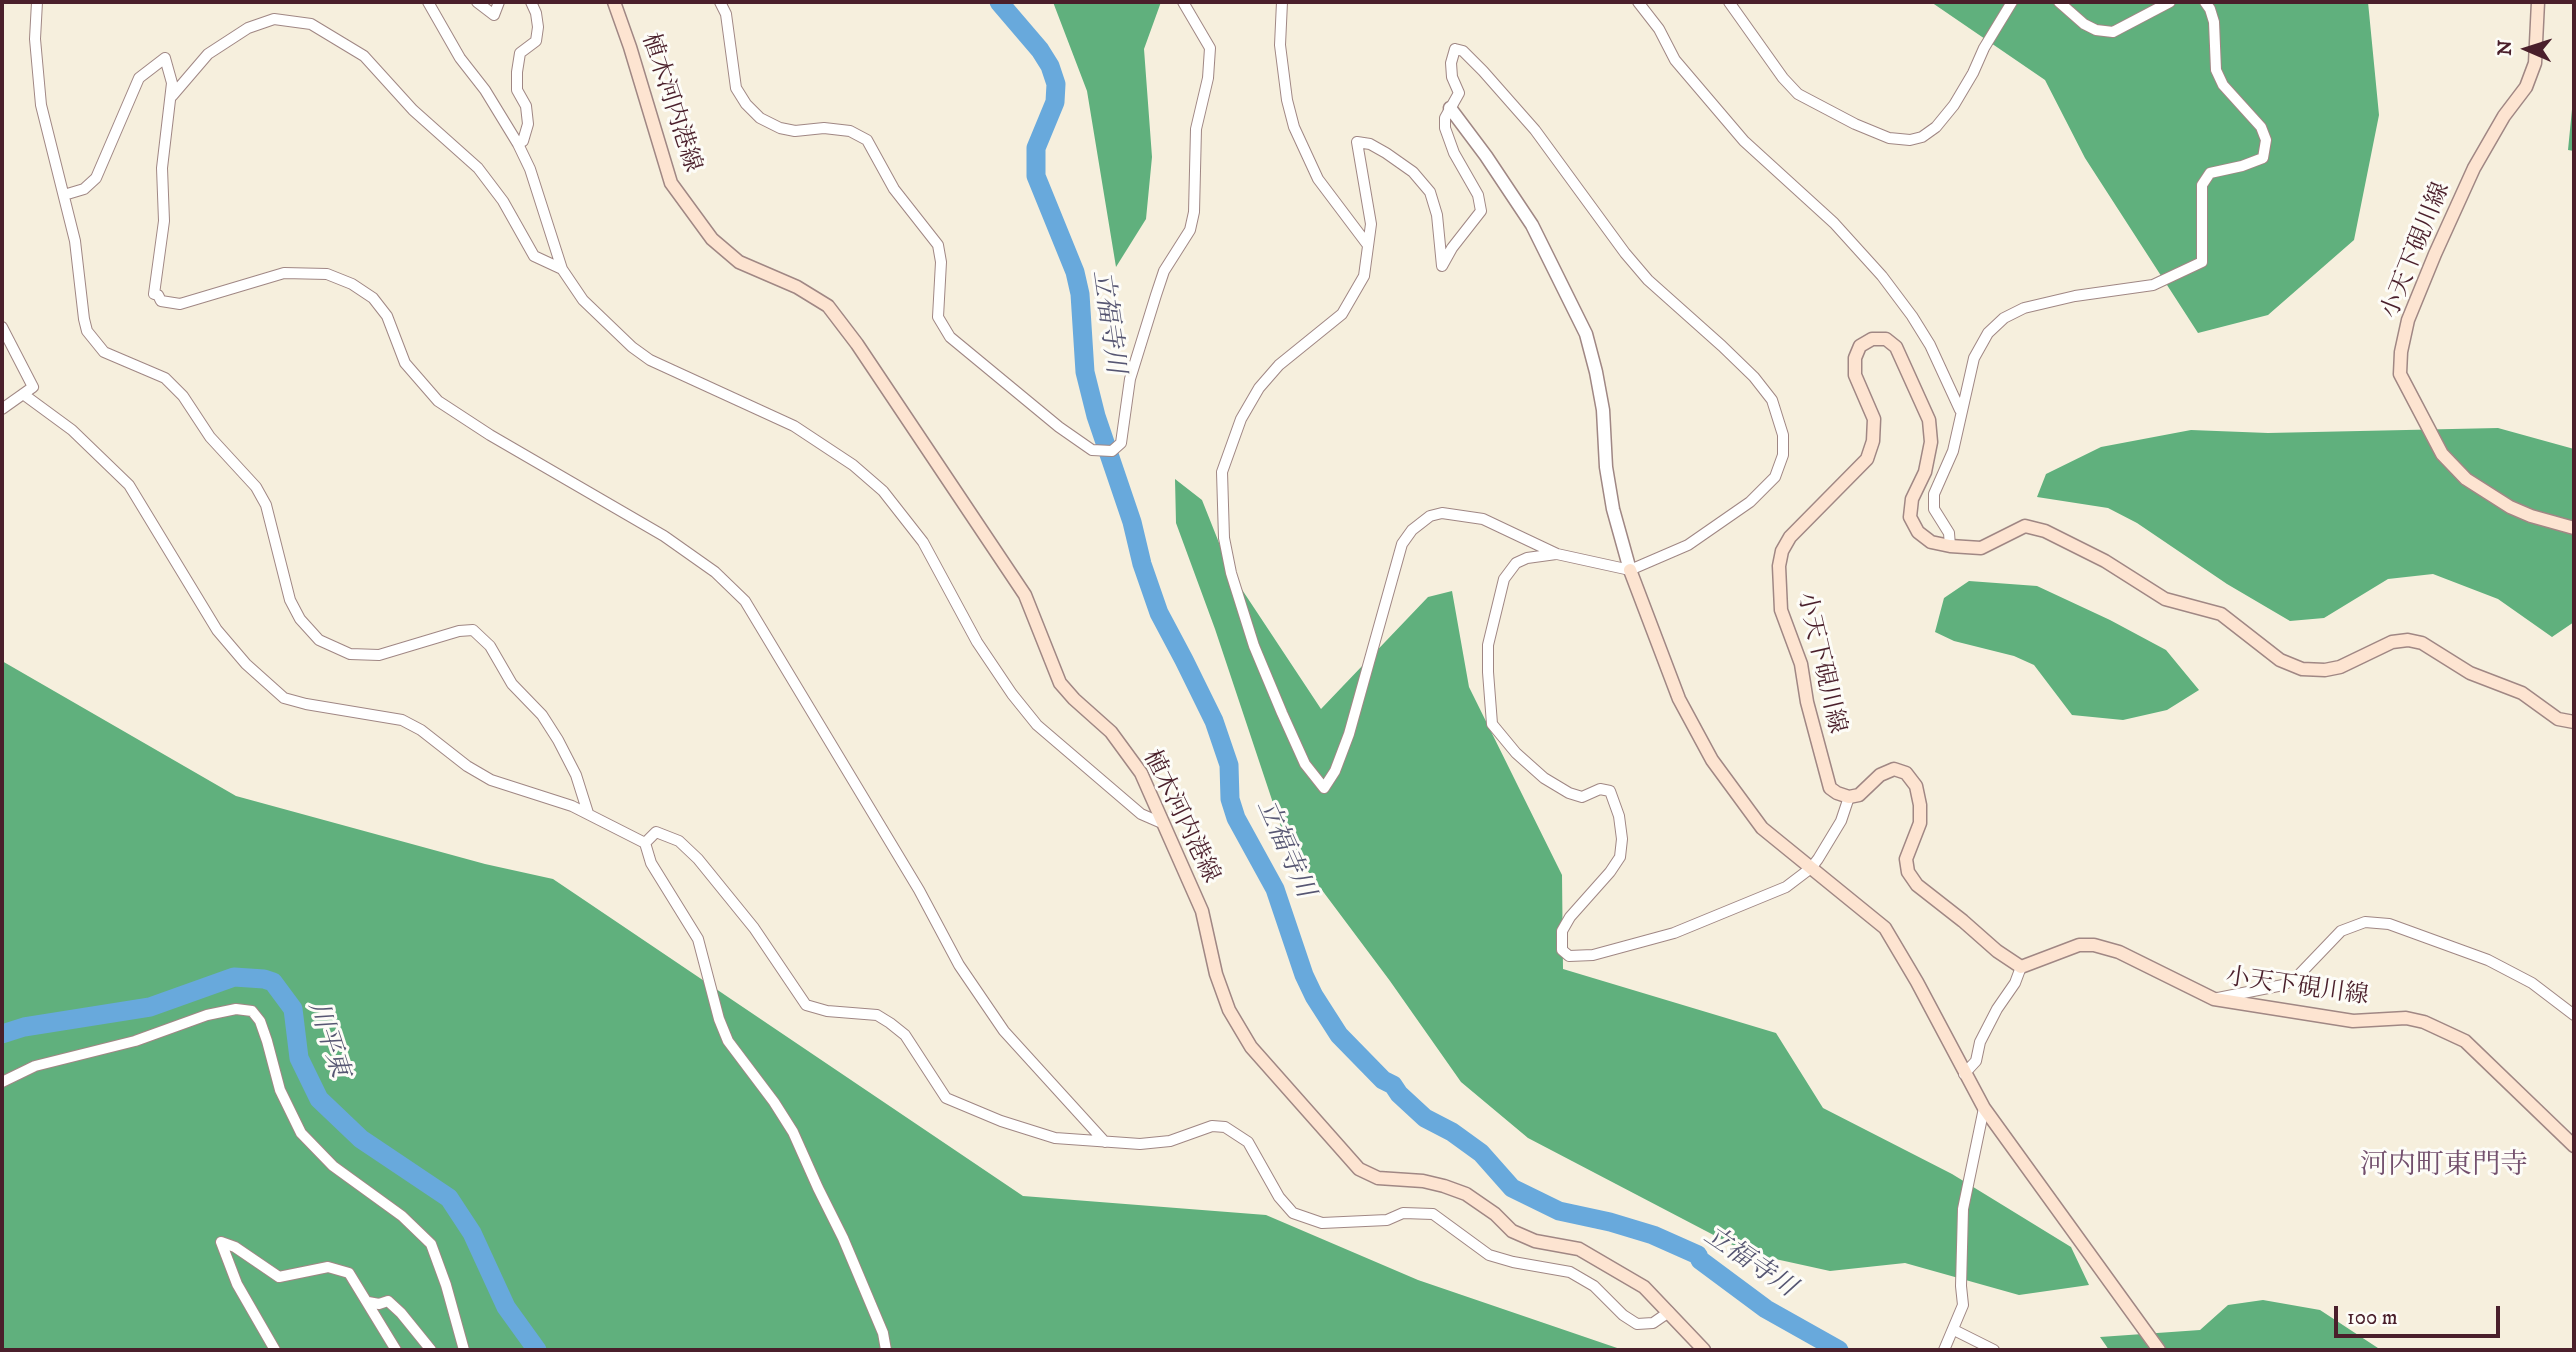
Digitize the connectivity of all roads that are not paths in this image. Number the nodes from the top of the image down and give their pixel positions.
1 (37, 2) edge
2 (429, 2) edge
3 (477, 2) edge
4 (499, 2) edge
5 (531, 2) edge
6 (614, 2) edge
7 (720, 2) edge
8 (1183, 2) edge
9 (1282, 2) edge
10 (1638, 2) edge
11 (1729, 2) edge
12 (2012, 2) edge
13 (2059, 2) edge
14 (2171, 2) edge
15 (2205, 2) edge
16 (2538, 2) edge
17 (171, 96) junction
18 (1450, 108) junction
19 (519, 144) junction
20 (64, 195) junction
21 (1367, 244) junction
22 (562, 269) junction
23 (2, 327) edge
24 (23, 394) junction
25 (2, 409) edge
26 (1961, 412) junction
27 (2574, 528) edge
28 (1950, 547) junction
29 (1557, 554) junction
30 (1630, 570) junction
31 (2574, 722) edge
32 (1849, 797) junction
33 (588, 813) junction
34 (1164, 824) junction
35 (645, 843) junction
36 (1811, 868) junction
37 (2021, 967) junction
38 (2214, 999) junction
39 (2574, 1015) edge
40 (1964, 1074) junction
41 (2, 1082) edge
42 (1984, 1108) junction
43 (1105, 1142) junction
44 (2574, 1146) edge
45 (368, 1302) junction
46 (1669, 1312) junction
47 (1954, 1330) junction
48 (275, 1350) edge
49 (396, 1350) edge
50 (431, 1350) edge
51 (464, 1350) edge
52 (886, 1350) edge
53 (1704, 1350) edge
54 (1944, 1350) edge
55 (1994, 1350) edge
56 (2159, 1350) edge

1 - 20 street
2 - 19 street
3 - 4 street
5 - 19 street
6 - 34 main road, 植木河内港線
7 - 8 street
9 - 21 street
10 - 26 street
11 - 12 street
13 - 14 street
15 - 26 street
16 - 27 main road, 小天下硯川線
17 - 20 street
17 - 22 street
17 - 43 street
18 - 21 street
18 - 30 street
18 - 30 street
19 - 22 street
20 - 33 street
21 - 29 street
22 - 34 street
23 - 24 street
24 - 25 street
24 - 33 street
26 - 28 street
28 - 31 main road, 小天下硯川線
28 - 32 main road, 小天下硯川線
29 - 30 street
29 - 36 street
30 - 36 main road
32 - 36 street
32 - 37 main road
33 - 35 street
34 - 46 main road, 植木河内港線
35 - 43 street
35 - 52 street
36 - 40 main road
37 - 38 main road, 小天下硯川線
37 - 40 street
38 - 39 street
38 - 44 main road, 小天下硯川線
40 - 42 main road
41 - 51 street
42 - 47 street
42 - 56 main road
43 - 46 street
45 - 48 street
45 - 49 street
45 - 50 street
46 - 53 main road, 植木河内港線
47 - 54 street
47 - 55 street

